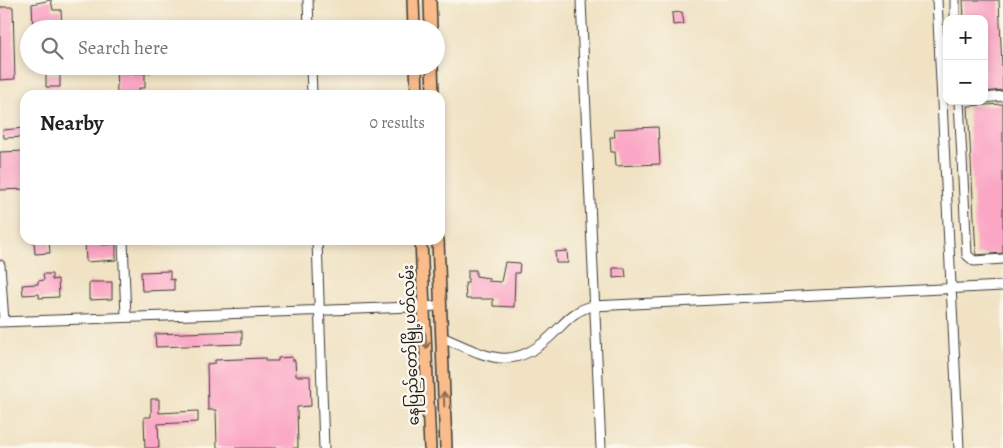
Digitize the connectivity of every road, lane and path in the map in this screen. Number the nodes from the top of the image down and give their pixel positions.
1 (308, 0) edge
2 (413, 0) edge
3 (430, 0) edge
4 (581, 0) edge
5 (937, 0) edge
6 (955, 0) edge
7 (956, 15) edge
8 (309, 20) edge
9 (414, 20) edge
10 (431, 20) edge
11 (311, 75) edge
12 (416, 75) edge
13 (432, 75) edge
14 (312, 90) edge
15 (417, 90) edge
16 (433, 90) edge
17 (1003, 96) edge
18 (988, 98) edge
19 (959, 105) edge
20 (123, 245) edge
21 (317, 245) edge
22 (422, 245) edge
23 (438, 245) edge
24 (1003, 259) edge
25 (0, 265) edge
26 (1003, 286) edge
27 (952, 288) junction
28 (424, 306) junction
29 (440, 306) junction
30 (593, 306) junction
31 (320, 310) junction
32 (126, 317) junction
33 (2, 322) edge
34 (442, 337) junction
35 (324, 448) edge
36 (430, 448) edge
37 (446, 448) edge
38 (601, 448) edge
39 (959, 448) edge

1 - 8 street
2 - 9 main road
3 - 10 main road
4 - 30 street
5 - 27 street
6 - 7 street
11 - 14 street
12 - 15 main road
13 - 16 main road
17 - 18 street
19 - 24 street
20 - 32 street
21 - 31 street
22 - 28 main road, နေပြည်တော်မြို့ပတ်လမ်း
23 - 29 main road, နေပြည်တော်မြို့ပတ်လမ်း
25 - 33 street
26 - 27 street
27 - 30 street
27 - 39 street
28 - 29 street
28 - 31 street
28 -> 36 main road, နေပြည်တော်မြို့ပတ်လမ်း
29 - 34 main road, နေပြည်တော်မြို့ပတ်လမ်း
30 - 34 street
30 - 38 street
31 - 32 street
31 - 35 street
32 - 33 street
37 -> 34 main road, နေပြည်တော်မြို့ပတ်လမ်း

